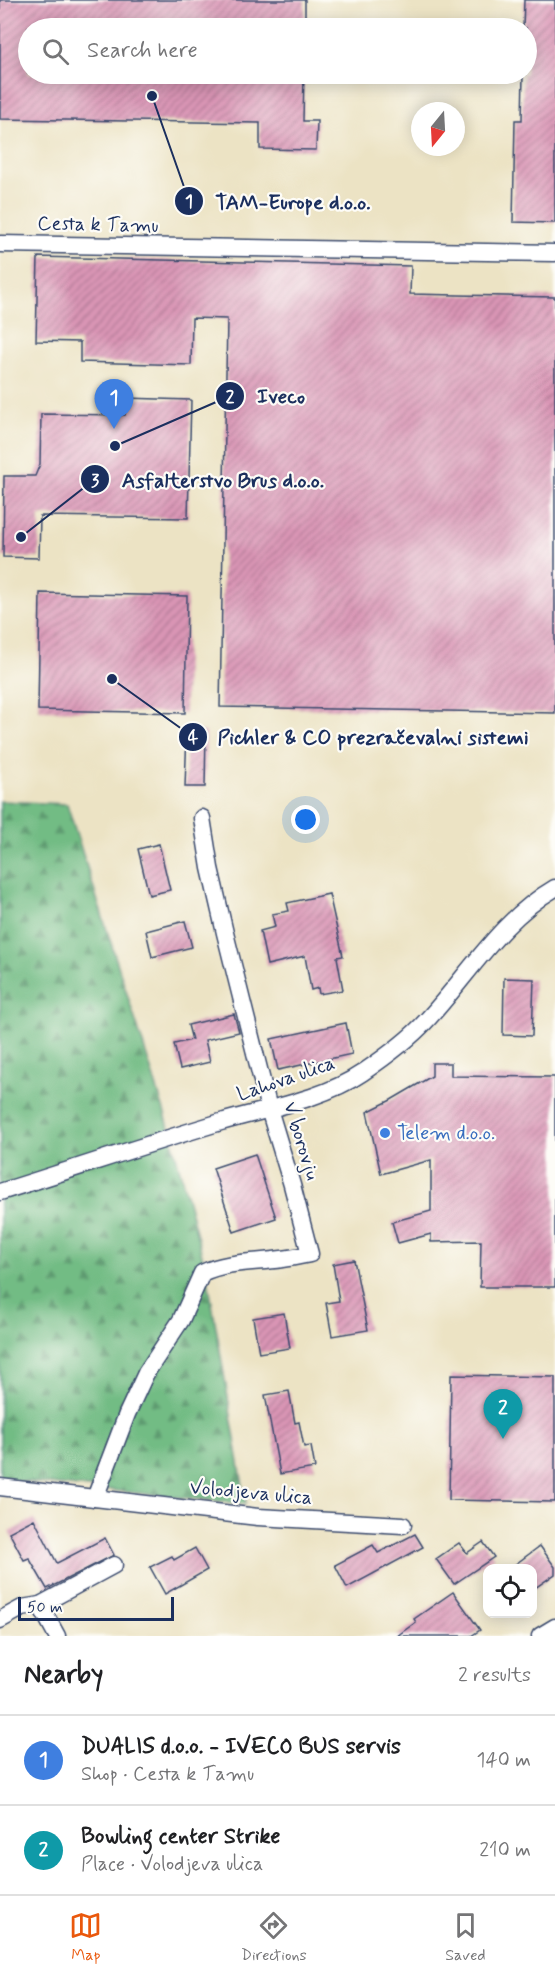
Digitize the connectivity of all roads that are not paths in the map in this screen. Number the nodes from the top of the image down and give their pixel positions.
1 (0, 244) edge
2 (555, 253) edge
3 (202, 818) dead end
4 (555, 888) edge
5 (269, 1109) junction
6 (0, 1192) edge
7 (0, 1487) edge
8 (95, 1498) junction
9 (403, 1525) dead end
10 (114, 1565) dead end
11 (40, 1605) junction
12 (0, 1620) edge
13 (555, 1627) edge
14 (57, 1636) edge
15 (540, 1636) edge

1 - 2 street, Cesta k Tamu
3 - 5 street, V borovju
4 - 5 street, Lahova ulica
5 - 6 street, Lahova ulica
5 - 8 street, V borovju
7 - 8 street, Volodjeva ulica
8 - 9 street, Volodjeva ulica
10 - 11 street
11 - 12 street
11 - 14 street
13 - 15 street

